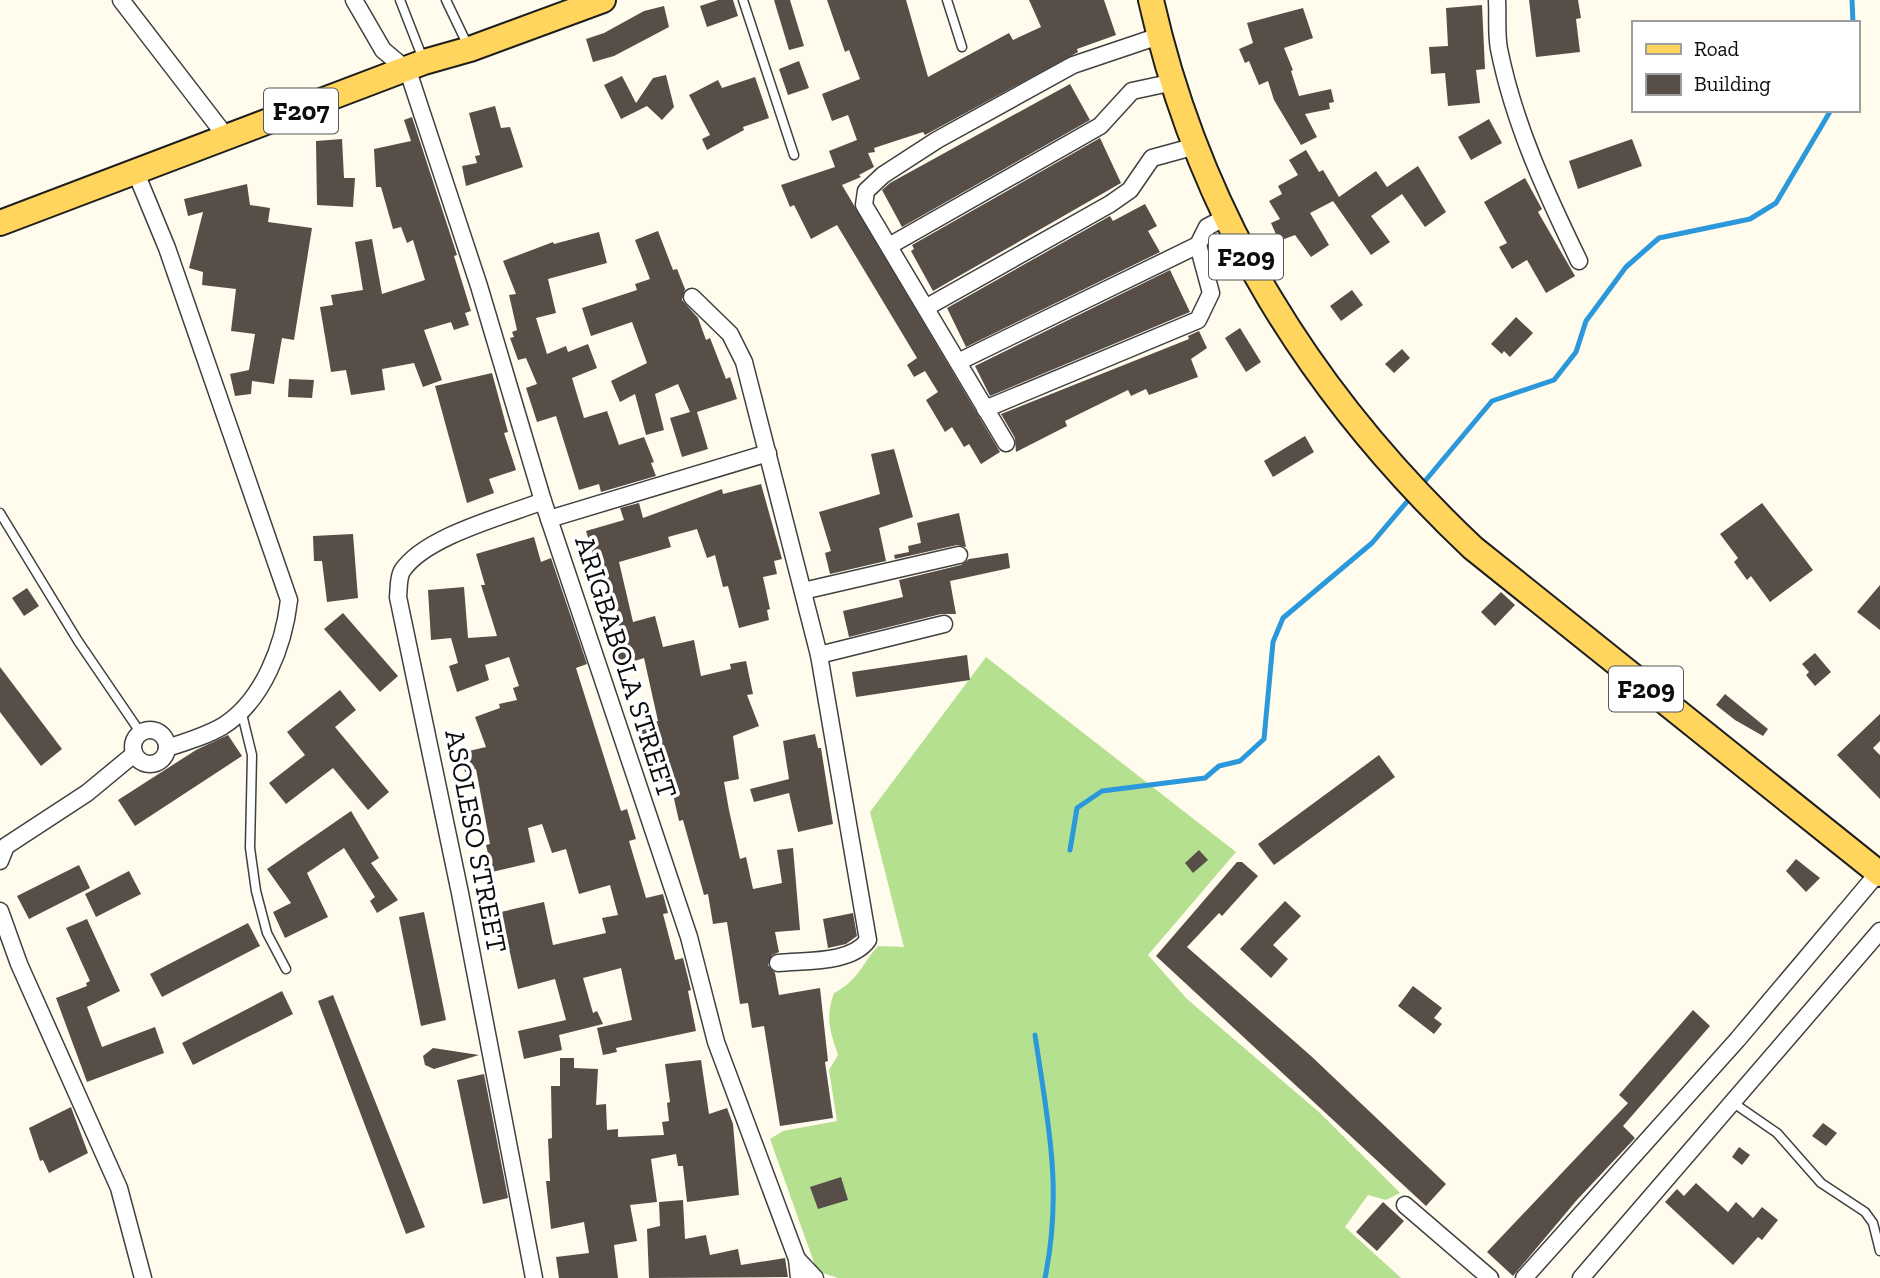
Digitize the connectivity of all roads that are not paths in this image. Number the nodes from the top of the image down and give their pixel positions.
1 (121, 0) edge
2 (354, 0) edge
3 (400, 0) edge
4 (446, 0) edge
5 (603, 0) edge
6 (743, 0) edge
7 (947, 0) edge
8 (1151, 0) edge
9 (1497, 0) edge
10 (1159, 36) junction
11 (962, 47) dead end
12 (470, 49) junction
13 (416, 66) junction
14 (1174, 82) junction
15 (228, 139) junction
16 (1196, 146) junction
17 (794, 155) dead end
18 (136, 173) junction
19 (1226, 217) junction
20 (0, 223) edge
21 (1198, 245) junction
22 (888, 246) junction
23 (1579, 261) dead end
24 (692, 297) dead end
25 (927, 307) junction
26 (958, 362) junction
27 (985, 408) junction
28 (1006, 443) dead end
29 (768, 453) junction
30 (543, 501) junction
31 (0, 513) edge
32 (549, 519) junction
33 (959, 555) dead end
34 (803, 591) junction
35 (943, 624) dead end
36 (819, 655) junction
37 (241, 710) junction
38 (140, 732) junction
39 (167, 748) junction
40 (133, 755) junction
41 (0, 862) edge
42 (1879, 873) edge
43 (0, 911) edge
44 (1880, 932) edge
45 (778, 963) dead end
46 (286, 969) dead end
47 (1732, 1102) junction
48 (1405, 1205) dead end
49 (1880, 1251) edge
50 (797, 1259) junction
51 (143, 1278) edge
52 (534, 1278) edge
53 (799, 1278) edge
54 (815, 1278) edge
55 (1490, 1278) edge
56 (1524, 1278) edge
57 (1581, 1278) edge

1 - 15 street
2 - 13 street
3 - 13 lane
4 - 12 lane
5 - 12 main road, F207
6 - 17 lane
7 - 11 lane
8 - 10 main road, F209
9 - 23 street
10 - 14 main road, F209
10 - 22 street
12 - 13 main road, F207
13 - 15 main road, F207
13 - 30 street, ARIGBABOLA STREET
14 - 16 main road, F209
14 - 22 street
15 - 18 main road, F207
16 - 19 main road, F209
16 - 25 street
18 - 20 main road, F207
18 - 37 street
19 - 21 street
19 - 42 main road, F209
21 - 26 street
21 - 27 street
22 - 25 street
24 - 29 street
25 - 26 street
26 - 27 street
27 - 28 street
29 - 32 street
29 - 34 street
30 - 32 street, ARIGBABOLA STREET
30 - 52 street, ASOLESO STREET
31 - 38 lane
32 - 50 street, ARIGBABOLA STREET
33 - 34 street
34 - 36 street
35 - 36 street
36 - 45 street
37 - 39 street
37 - 46 lane
38 - 39 street
38 - 40 street
39 - 40 street
40 - 41 street
42 - 56 street
43 - 51 street
44 - 47 street
47 - 49 lane
47 - 57 street
48 - 55 street
50 - 53 street, ARIGBABOLA STREET
50 - 54 street

